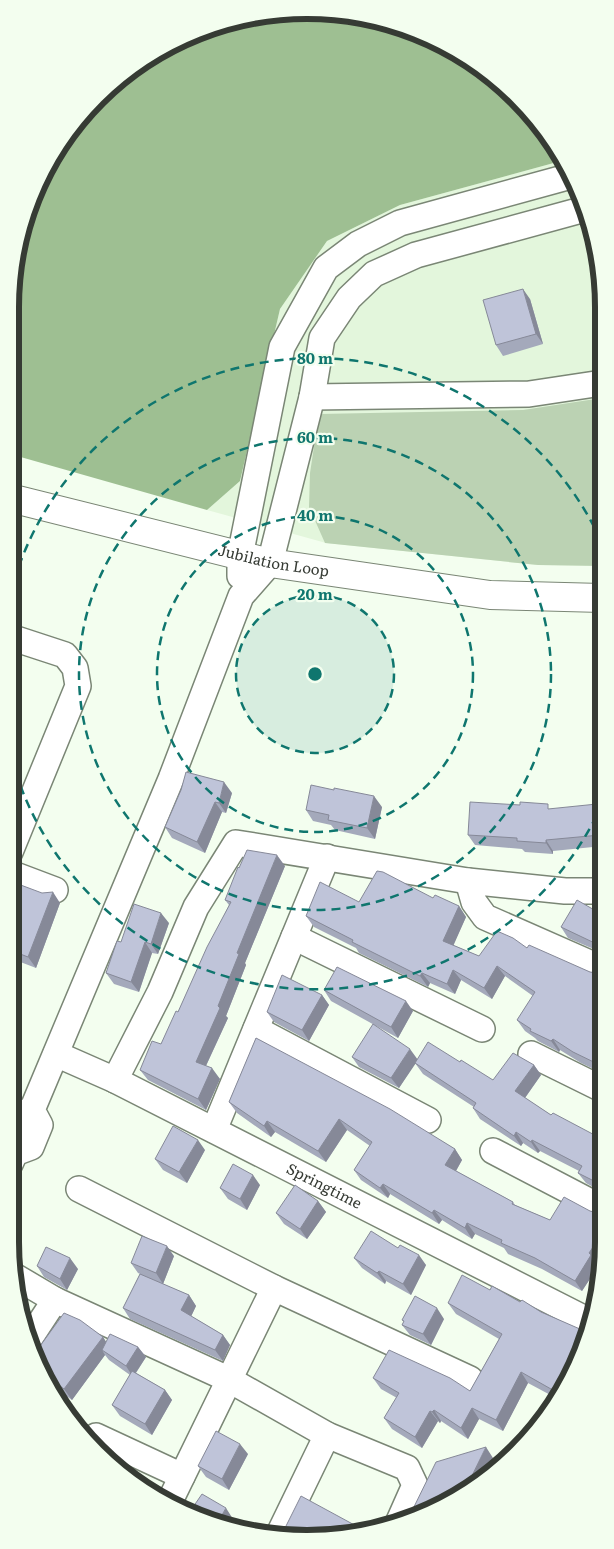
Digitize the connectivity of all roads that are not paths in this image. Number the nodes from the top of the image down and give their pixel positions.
1 (565, 177) edge
2 (579, 211) edge
3 (595, 384) edge
4 (312, 397) junction
5 (19, 500) edge
6 (240, 556) junction
7 (270, 563) junction
8 (241, 596) junction
9 (595, 598) edge
10 (19, 640) edge
11 (19, 830) edge
12 (327, 858) junction
13 (19, 876) edge
14 (468, 881) junction
15 (55, 890) dead end
16 (595, 891) edge
17 (294, 937) junction
18 (595, 965) edge
19 (256, 1029) junction
20 (482, 1029) dead end
21 (56, 1054) junction
22 (531, 1054) dead end
23 (115, 1080) junction
24 (595, 1086) edge
25 (428, 1120) dead end
26 (214, 1130) junction
27 (19, 1148) edge
28 (493, 1151) dead end
29 (79, 1189) dead end
30 (595, 1204) edge
31 (21, 1279) edge
32 (274, 1288) junction
33 (55, 1300) junction
34 (585, 1319) edge
35 (33, 1333) edge
36 (228, 1379) junction
37 (470, 1379) dead end
38 (327, 1435) junction
39 (95, 1437) edge
40 (182, 1476) junction
41 (172, 1497) edge
42 (402, 1514) edge
43 (281, 1529) edge

1 - 6 street
2 - 4 street
3 - 4 street
4 - 7 street
5 - 6 main road, Jubilation Loop
6 - 7 main road, Jubilation Loop
6 - 8 street
7 - 8 street
7 - 9 main road, Jubilation Loop
8 - 21 street
10 - 11 street
12 - 14 street
12 - 17 street
12 - 23 street
13 - 15 street
14 - 16 street
14 - 18 street
17 - 19 street
17 - 20 street
19 - 25 street
19 - 26 street
21 - 23 street, Springtime
21 - 27 street
22 - 24 street
23 - 26 street, Springtime
26 - 34 street, Springtime
28 - 30 street
29 - 32 street
31 - 33 street
32 - 36 street
32 - 37 street
33 - 35 street
33 - 36 street
36 - 38 street
36 - 40 street
38 - 42 street
38 - 43 street
39 - 40 street
40 - 41 street

